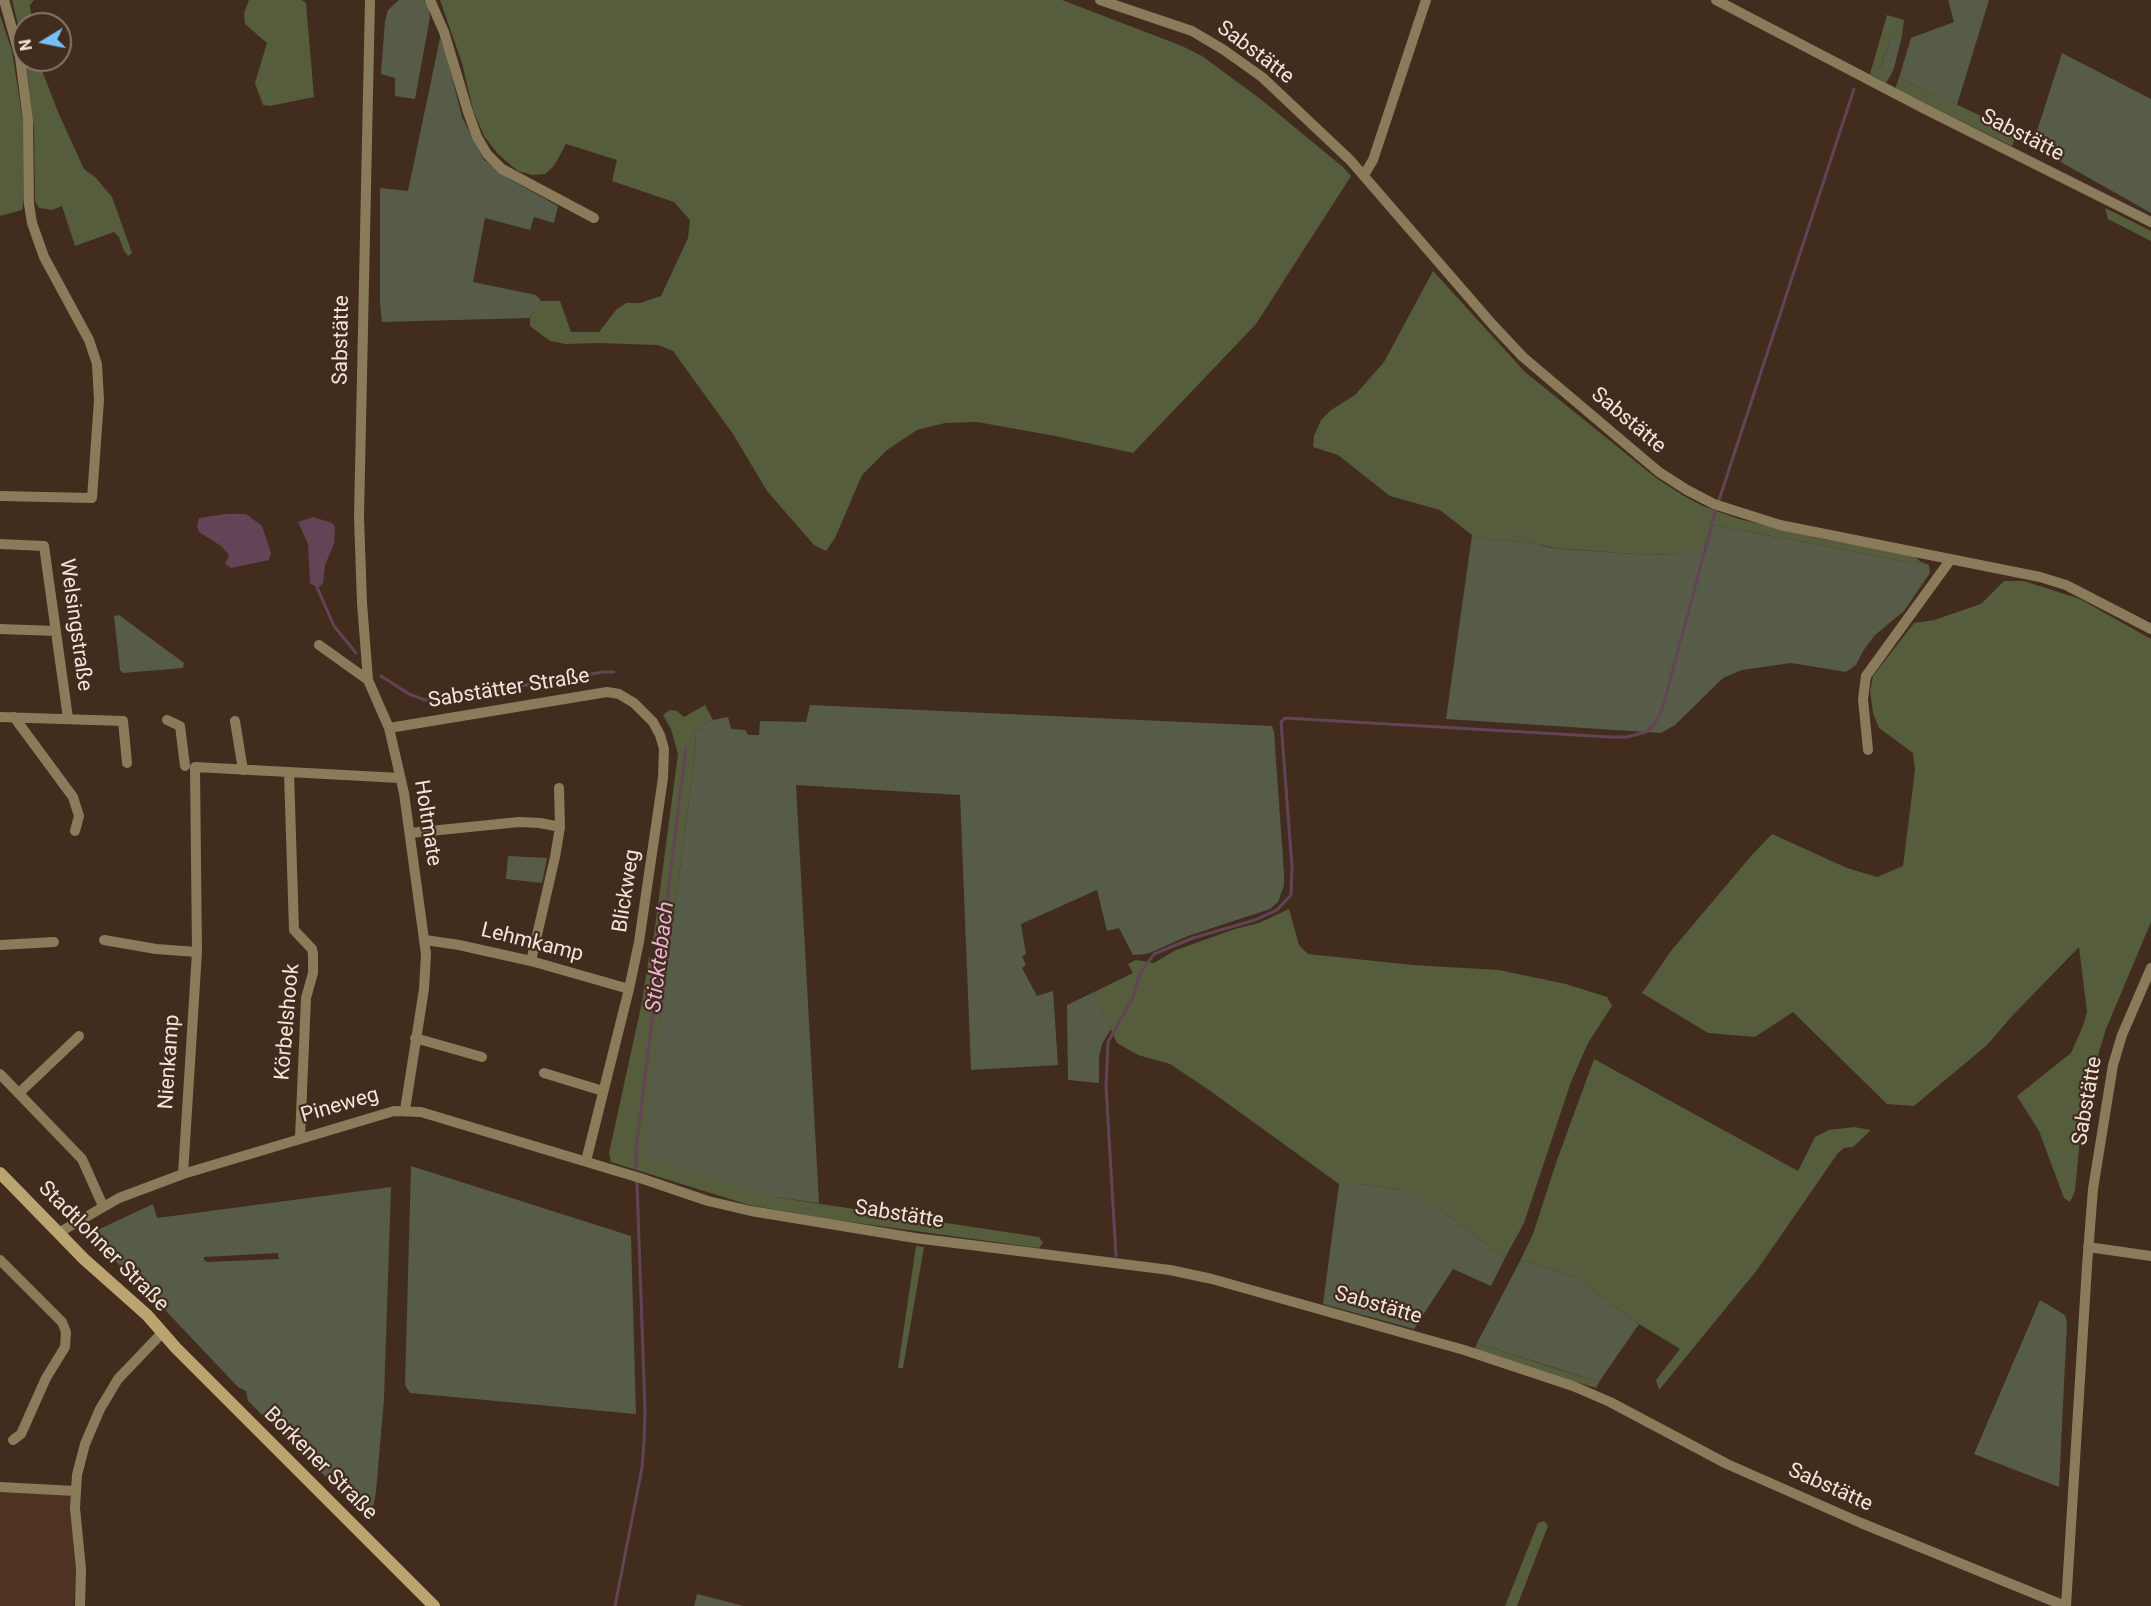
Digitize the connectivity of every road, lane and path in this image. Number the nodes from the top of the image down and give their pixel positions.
1 (4, 0) edge
2 (370, 0) edge
3 (429, 0) edge
4 (1100, 0) edge
5 (1426, 0) edge
6 (1716, 0) edge
7 (1364, 175) junction
8 (594, 218) dead end
9 (2151, 222) edge
10 (0, 496) edge
11 (0, 544) edge
12 (1951, 559) junction
13 (0, 629) edge
14 (2151, 629) edge
15 (56, 631) junction
16 (319, 645) dead end
17 (368, 680) junction
18 (634, 703) joint
19 (0, 717) edge
20 (14, 717) junction
21 (68, 718) junction
22 (167, 720) dead end
23 (235, 721) dead end
24 (389, 728) junction
25 (1868, 750) dead end
26 (127, 763) dead end
27 (186, 766) junction
28 (243, 770) junction
29 (289, 773) junction
30 (400, 778) junction
31 (559, 788) dead end
32 (560, 827) junction
33 (75, 831) dead end
34 (410, 833) junction
35 (104, 940) dead end
36 (425, 940) junction
37 (54, 942) dead end
38 (0, 945) edge
39 (197, 952) junction
40 (531, 961) junction
41 (2151, 968) edge
42 (629, 989) junction
43 (79, 1036) dead end
44 (415, 1038) junction
45 (482, 1057) dead end
46 (544, 1073) dead end
47 (0, 1074) edge
48 (603, 1091) junction
49 (19, 1093) junction
50 (405, 1110) junction
51 (300, 1138) junction
52 (586, 1161) junction
53 (0, 1173) edge
54 (183, 1174) junction
55 (640, 1178) joint
56 (103, 1206) junction
57 (60, 1232) junction
58 (2088, 1247) junction
59 (2151, 1256) edge
60 (0, 1260) edge
61 (162, 1333) junction
62 (178, 1351) joint
63 (13, 1440) dead end
64 (0, 1487) edge
65 (75, 1491) junction
66 (80, 1606) edge
67 (434, 1606) edge
68 (2066, 1606) edge

1 - 10 street
2 - 17 street, Sabstätte
3 - 8 street
4 - 7 street, Sabstätte
5 - 7 street
6 - 9 street, Sabstätte
7 - 12 street, Sabstätte
11 - 15 street, Welsingstraße
12 - 14 street, Sabstätte
12 - 25 street
13 - 15 street
15 - 21 street, Welsingstraße
16 - 17 street
17 - 24 street, Holtmate
18 - 24 street, Sabstätter Straße
18 - 42 street, Blickweg
19 - 20 street
20 - 21 street
20 - 33 street
21 - 26 street
22 - 27 street, Nienkamp
23 - 28 street
24 - 30 street, Holtmate
27 - 28 street
27 - 39 street, Nienkamp
28 - 29 street
29 - 30 street
29 - 51 street, Körbelshook
30 - 34 street, Holtmate
31 - 32 street
32 - 34 street
32 - 40 street
34 - 36 street, Holtmate
35 - 39 street
36 - 40 street, Lehmkamp
36 - 44 street, Holtmate
37 - 38 street
39 - 54 street, Nienkamp
40 - 42 street, Lehmkamp
41 - 58 street, Sabstätte
42 - 48 street, Blickweg
43 - 49 street
44 - 45 street
44 - 50 street, Holtmate
46 - 48 street
47 - 49 street
48 - 52 street, Blickweg
49 - 56 street
50 - 51 street, Pineweg
50 - 52 street, Pineweg
51 - 54 street, Pineweg
52 - 55 street, Pineweg
53 - 57 main road, Stadtlohner Straße
54 - 56 street, Pineweg
55 - 68 street, Sabstätte
56 - 57 street, Pineweg
57 - 61 main road, Stadtlohner Straße
58 - 59 street
58 - 68 street, Sabstätte
60 - 63 street
61 - 62 main road, Stadtlohner Straße
61 - 65 street
62 - 67 main road, Borkener Straße
64 - 65 street
65 - 66 street

